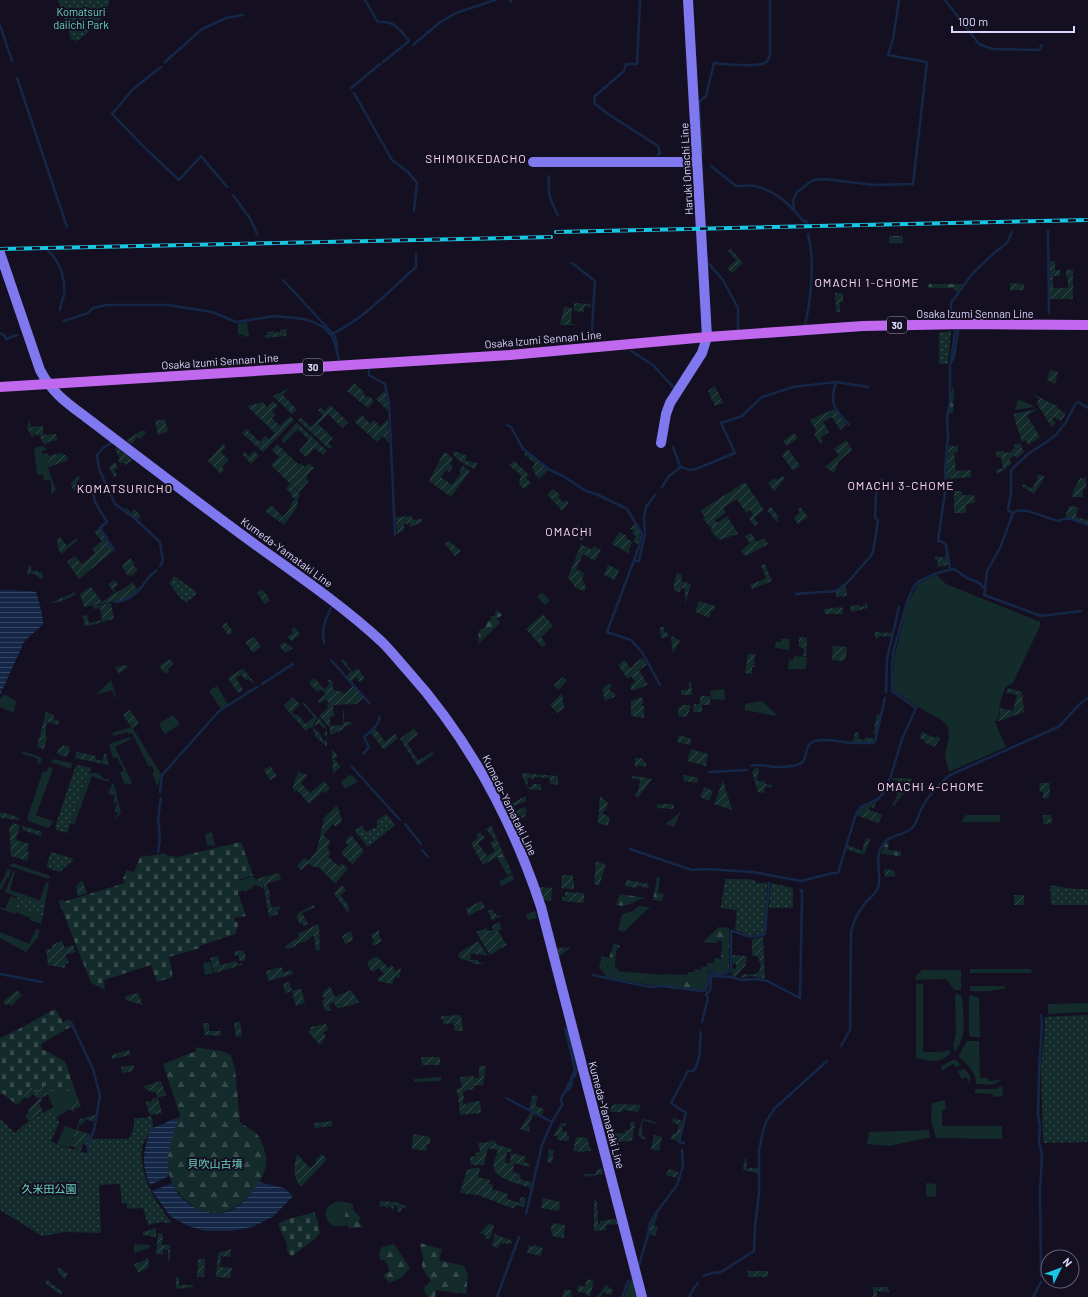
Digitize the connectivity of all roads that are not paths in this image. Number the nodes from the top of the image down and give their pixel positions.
1 (688, 0) edge
2 (533, 162) dead end
3 (697, 162) junction
4 (0, 253) edge
5 (1088, 325) edge
6 (707, 336) junction
7 (48, 384) junction
8 (0, 387) edge
9 (661, 442) dead end
10 (642, 1297) edge

1 - 3 street, Haruki Omachi Line
2 - 3 street
3 - 6 street, Haruki Omachi Line
4 - 7 street, Kumeda-Yamataki Line
5 - 6 main road, Osaka Izumi Sennan Line / 30
6 - 7 main road, Osaka Izumi Sennan Line / 30
6 - 9 street
7 - 8 main road, Osaka Izumi Sennan Line / 30
7 - 10 street, Kumeda-Yamataki Line

